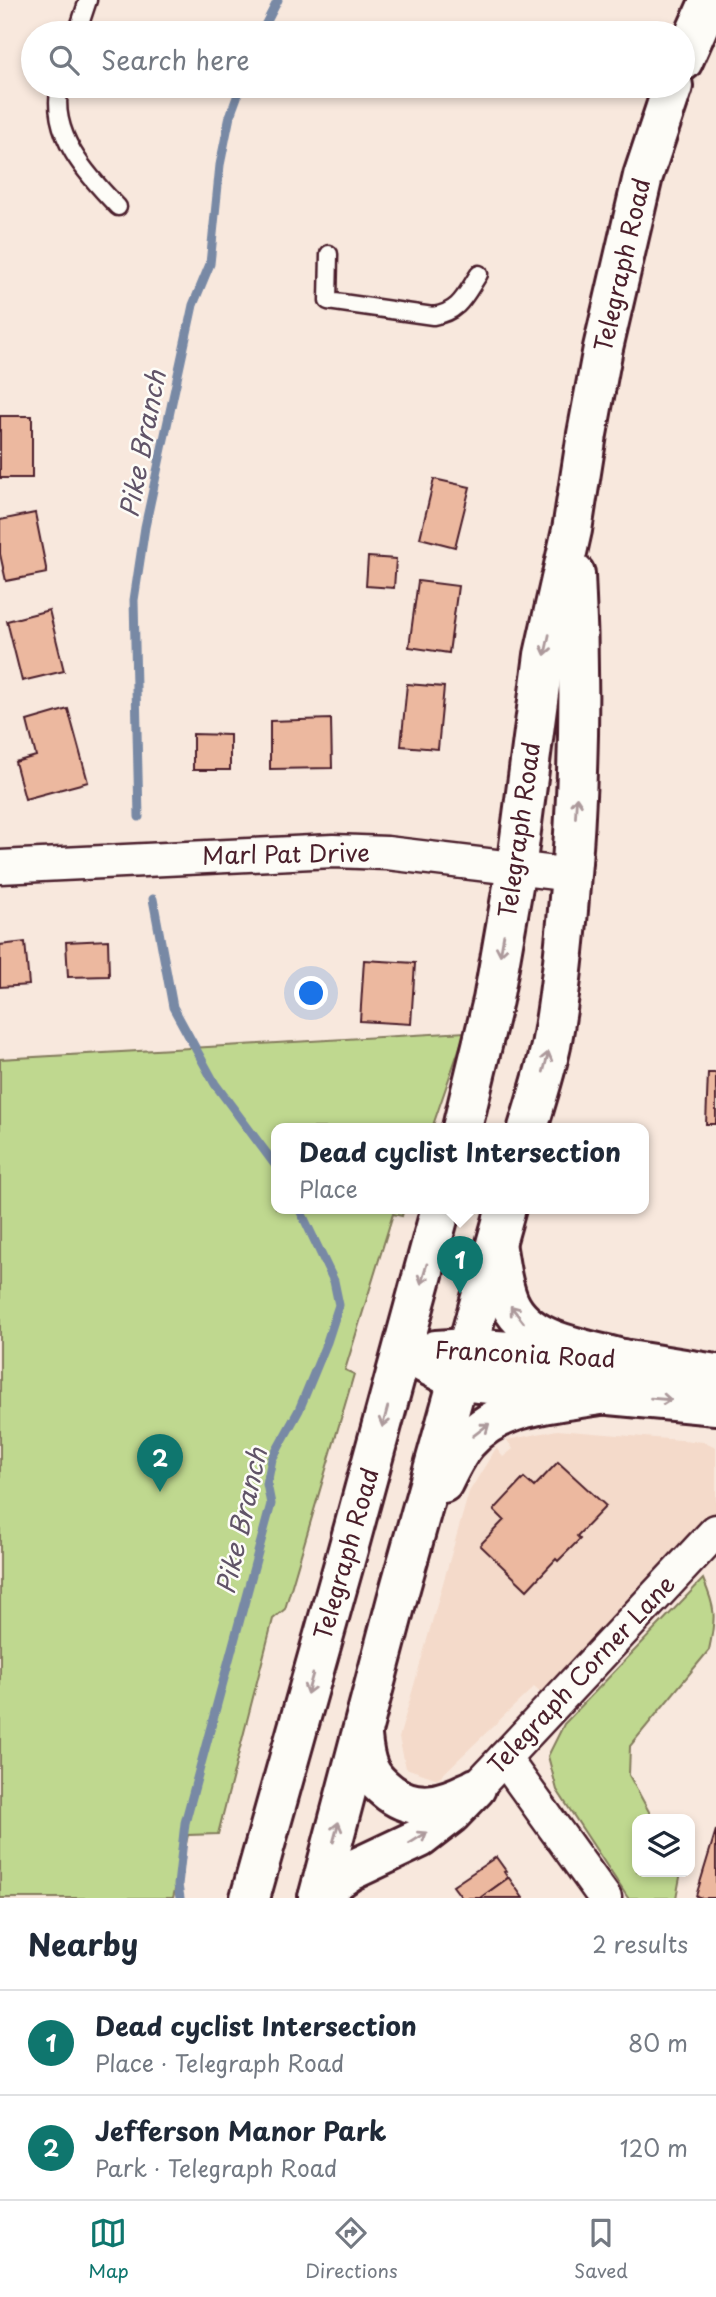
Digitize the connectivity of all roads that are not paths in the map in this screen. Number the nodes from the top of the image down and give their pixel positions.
1 (88, 0) edge
2 (710, 0) edge
3 (81, 21) edge
4 (695, 34) edge
5 (59, 98) edge
6 (669, 98) edge
7 (118, 207) dead end
8 (329, 254) dead end
9 (480, 274) dead end
10 (572, 530) junction
11 (0, 867) edge
12 (516, 869) junction
13 (572, 875) junction
14 (463, 1123) edge
15 (529, 1123) edge
16 (439, 1214) edge
17 (501, 1226) edge
18 (403, 1352) junction
19 (622, 1359) junction
20 (463, 1365) junction
21 (716, 1374) edge
22 (606, 1394) junction
23 (716, 1405) edge
24 (716, 1531) edge
25 (397, 1599) junction
26 (362, 1736) junction
27 (504, 1758) junction
28 (477, 1788) junction
29 (250, 1898) edge
30 (318, 1898) edge
31 (605, 1898) edge

1 - 3 lane
2 - 4 main road
5 - 7 lane
6 - 10 main road, Telegraph Road
8 - 9 lane
10 -> 12 main road, Telegraph Road
13 -> 10 main road, Telegraph Road
11 - 12 street, Marl Pat Drive
12 - 13 street, Marl Pat Drive
12 -> 14 main road, Telegraph Road
15 -> 13 main road, Telegraph Road
16 -> 18 main road, Telegraph Road
19 -> 17 main road
17 - 20 main road
18 - 20 main road, Franconia Road
18 -> 29 main road, Telegraph Road
19 - 20 main road, Franconia Road
19 - 21 main road, Franconia Road
20 - 22 main road, Franconia Road
20 - 25 main road
22 -> 23 main road, Franconia Road
25 -> 22 main road
24 - 27 street, Telegraph Corner Lane
25 - 26 main road
26 - 28 main road
30 -> 26 main road
27 - 28 street, Telegraph Corner Lane
27 - 31 street
30 -> 28 main road

